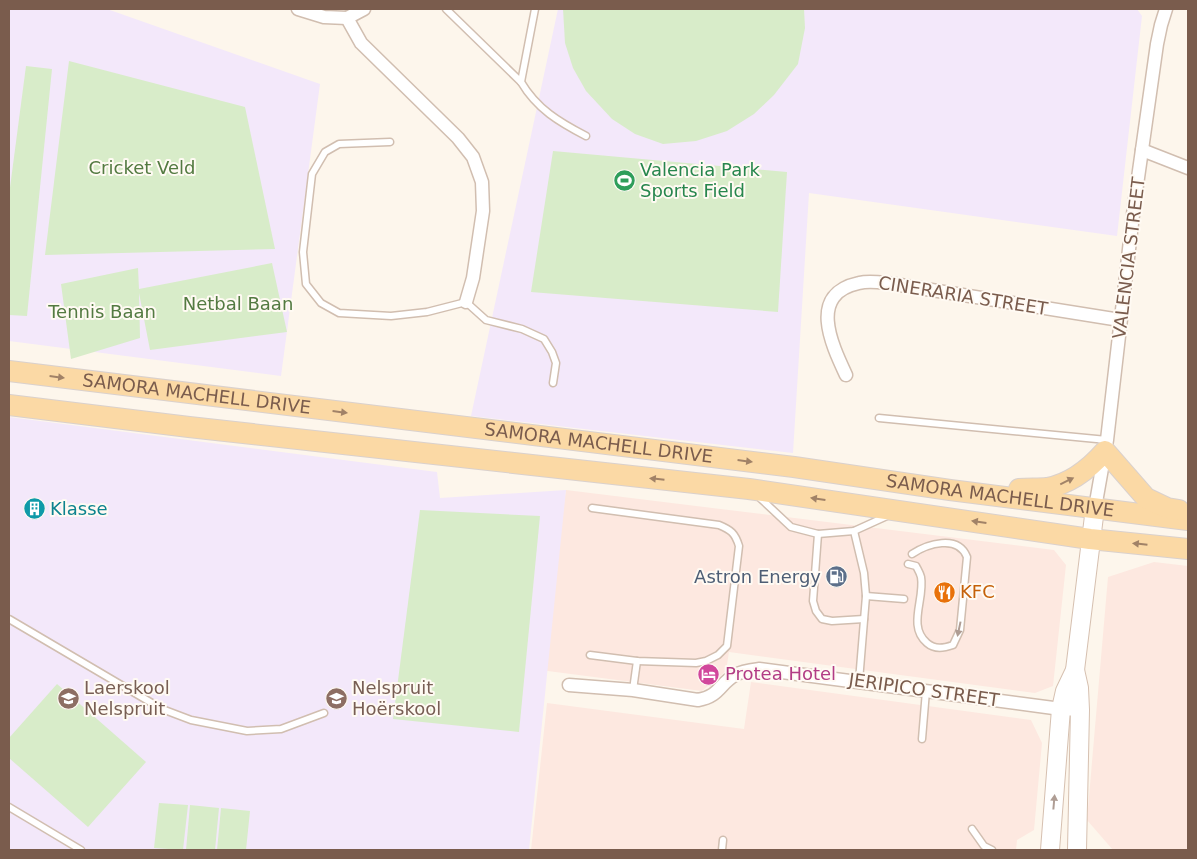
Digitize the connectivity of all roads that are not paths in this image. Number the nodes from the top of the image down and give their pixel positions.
1 (298, 9) edge
2 (364, 9) edge
3 (446, 9) edge
4 (534, 9) edge
5 (1166, 9) edge
6 (347, 18) junction
7 (521, 82) junction
8 (586, 136) dead end
9 (390, 142) dead end
10 (1142, 150) junction
11 (1188, 168) edge
12 (466, 302) junction
13 (1120, 320) junction
14 (9, 371) edge
15 (846, 375) dead end
16 (553, 383) dead end
17 (9, 404) edge
18 (879, 418) dead end
19 (1106, 446) junction
20 (749, 489) junction
21 (950, 490) junction
22 (592, 508) dead end
23 (1095, 508) junction
24 (903, 511) junction
25 (1188, 512) edge
26 (1188, 520) edge
27 (854, 531) junction
28 (818, 534) junction
29 (1090, 539) junction
30 (1188, 549) edge
31 (912, 554) dead end
32 (908, 564) dead end
33 (866, 596) junction
34 (904, 599) dead end
35 (9, 619) edge
36 (864, 619) junction
37 (590, 655) dead end
38 (637, 661) junction
39 (1075, 670) junction
40 (859, 681) junction
41 (570, 685) dead end
42 (633, 690) junction
43 (926, 692) junction
44 (1062, 710) junction
45 (1080, 710) junction
46 (324, 713) dead end
47 (922, 739) dead end
48 (9, 807) edge
49 (972, 829) dead end
50 (723, 840) dead end
51 (81, 850) edge
52 (722, 850) edge
53 (992, 850) edge
54 (1050, 850) edge
55 (1055, 850) edge
56 (1073, 850) edge
57 (1077, 850) edge

1 - 6 street
2 - 6 street
3 - 7 lane
4 - 7 lane
5 - 10 street, VALENCIA STREET
6 - 12 street
7 - 8 lane
9 - 12 lane
10 - 11 street
10 - 13 street, VALENCIA STREET
12 - 16 lane
13 - 15 street, CINERARIA STREET
13 - 19 street, VALENCIA STREET
14 -> 21 main road, SAMORA MACHELL DRIVE
20 -> 17 main road, SAMORA MACHELL DRIVE
18 - 19 lane
21 -> 19 main road
19 - 23 street, VALENCIA STREET
19 - 25 main road
24 -> 20 main road, SAMORA MACHELL DRIVE
20 - 28 lane
21 - 23 main road, SAMORA MACHELL DRIVE
22 - 38 lane
23 - 26 main road, SAMORA MACHELL DRIVE
23 - 29 street
24 - 27 lane
29 -> 24 main road, SAMORA MACHELL DRIVE
27 - 28 lane
27 - 33 lane
28 - 36 lane
30 -> 29 main road, SAMORA MACHELL DRIVE
29 - 39 street
31 -> 32 lane
33 - 34 lane
33 - 36 lane
35 - 46 lane
36 - 40 lane
37 - 38 lane
38 - 42 lane
39 - 44 street
39 - 45 street
40 - 42 street, JERIPICO STREET
40 - 43 street, JERIPICO STREET
41 - 42 street, JERIPICO STREET
43 - 44 street, JERIPICO STREET
43 - 47 lane
44 - 45 street, JERIPICO STREET
54 -> 44 street
45 - 57 street
48 - 51 lane
49 - 53 lane
50 - 52 lane
55 - 56 street

